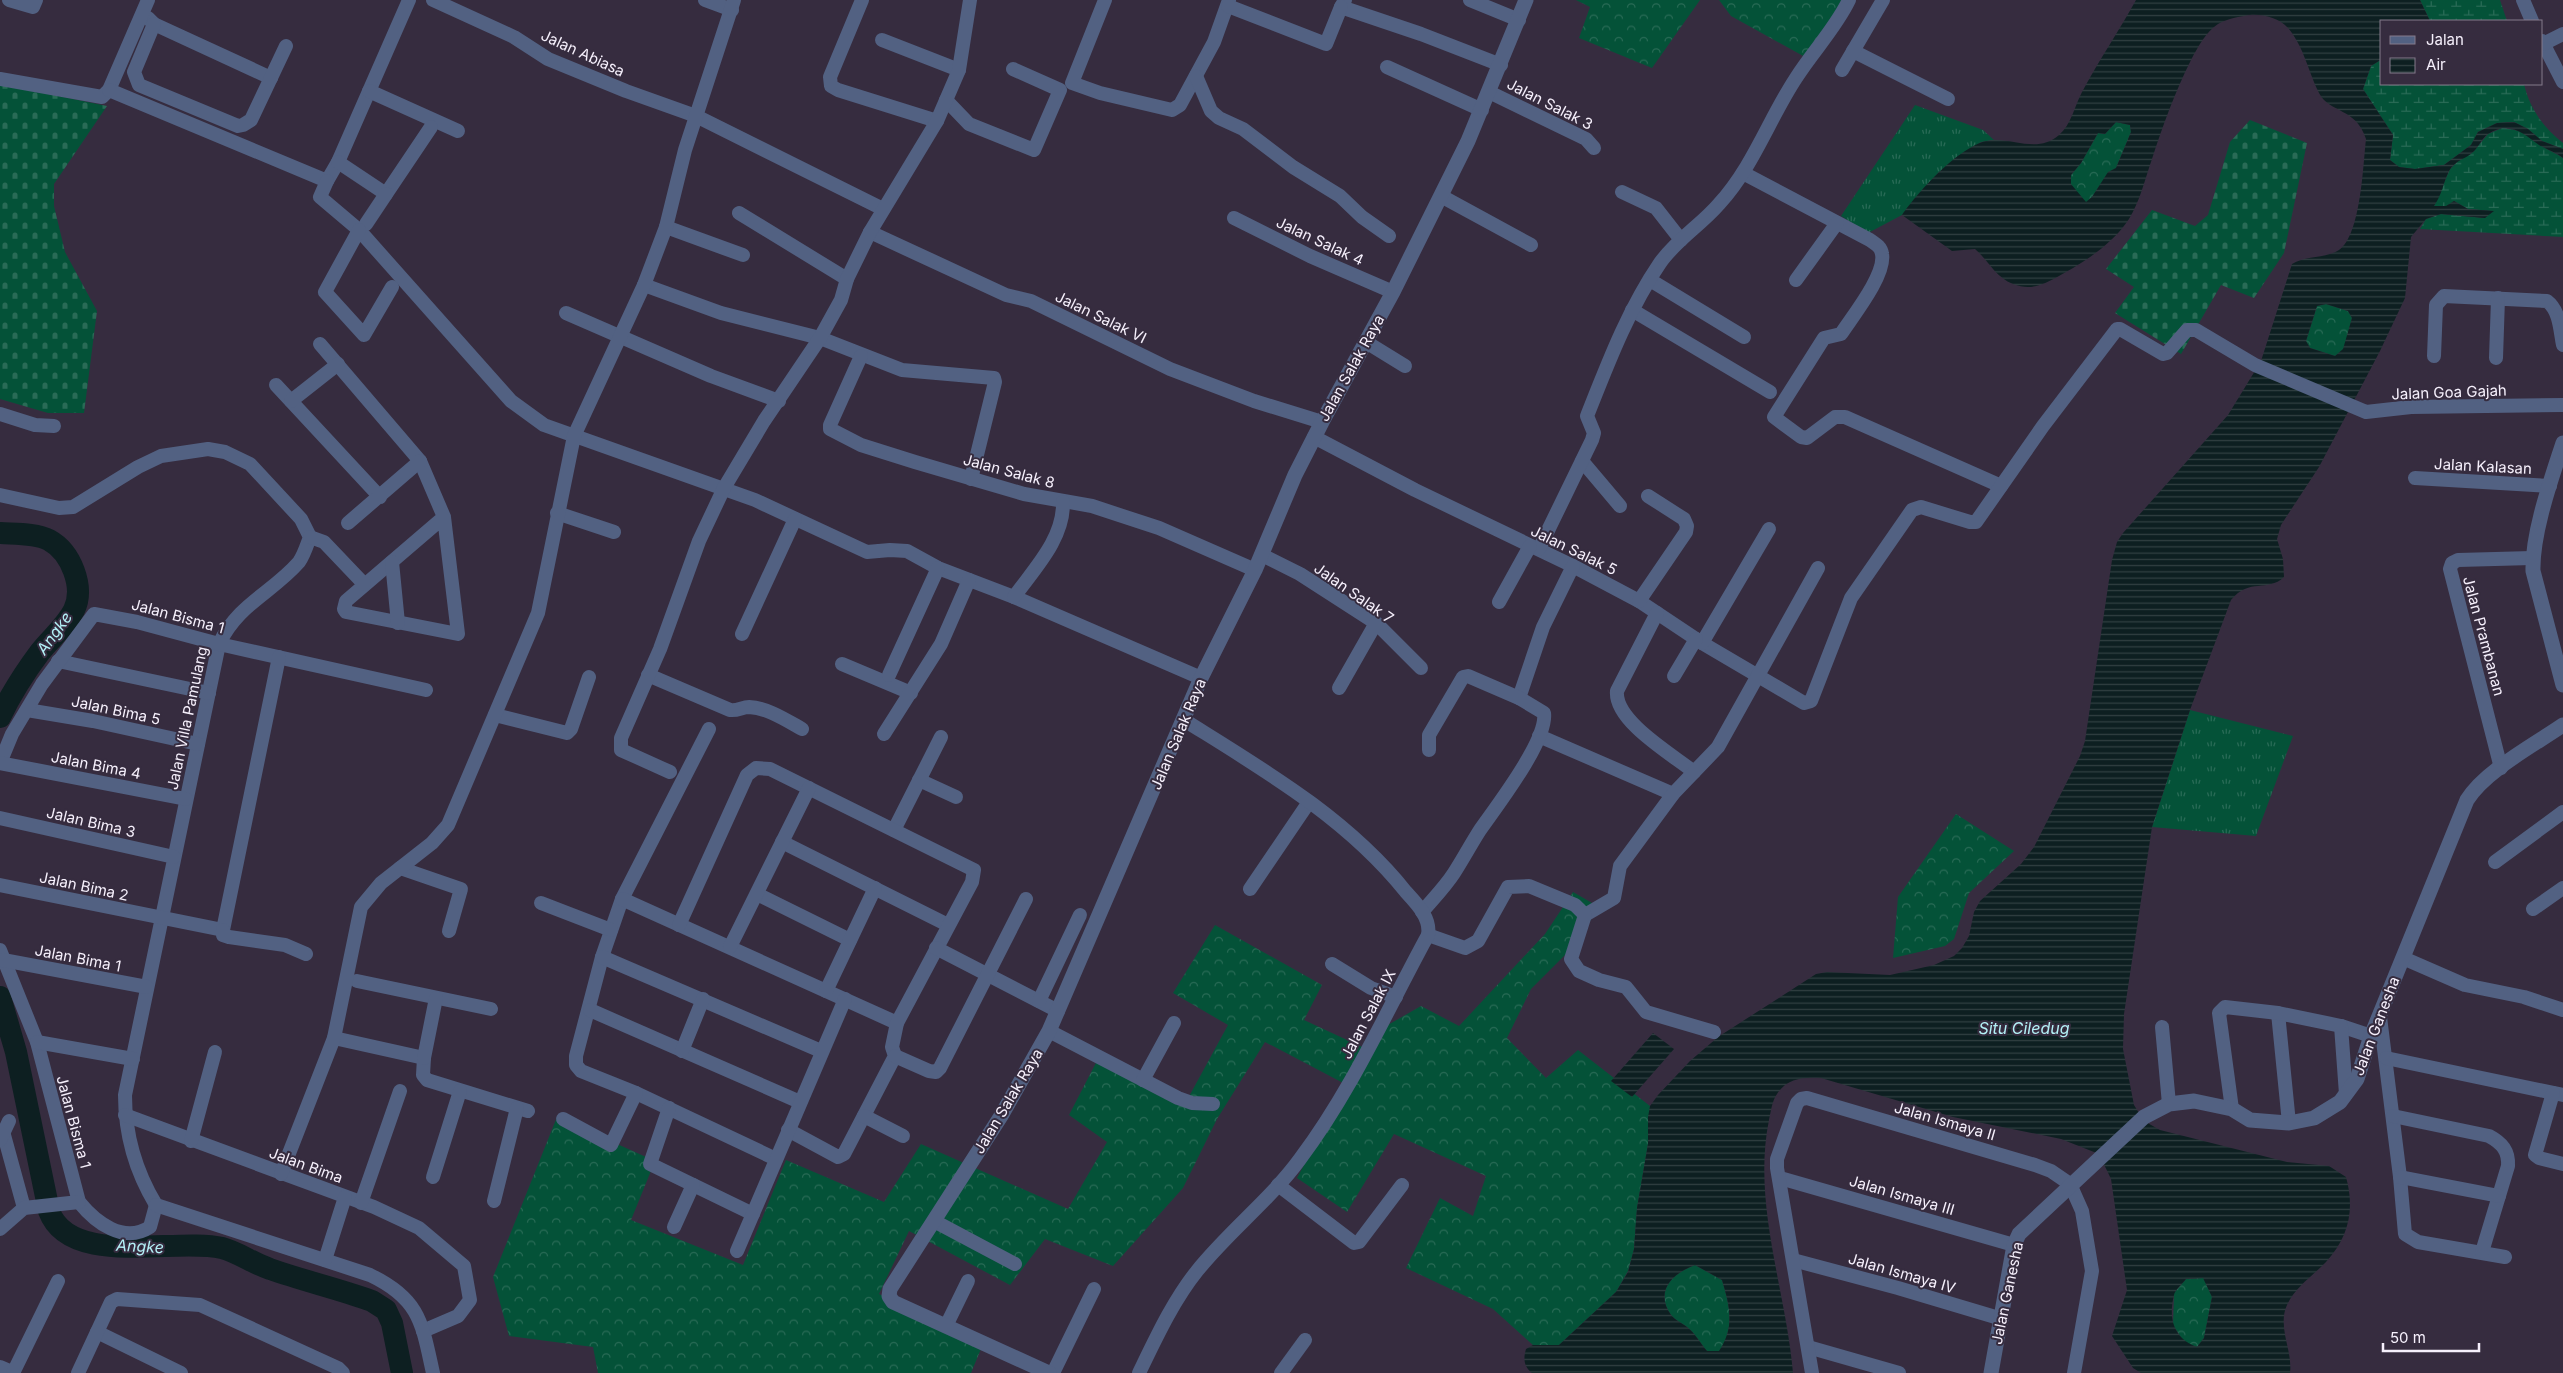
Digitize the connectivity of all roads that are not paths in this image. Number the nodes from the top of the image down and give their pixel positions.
1 (8, 0) edge
2 (36, 0) edge
3 (409, 0) edge
4 (433, 0) edge
5 (705, 0) edge
6 (862, 0) edge
7 (970, 0) edge
8 (1105, 0) edge
9 (1470, 0) edge
10 (1526, 0) edge
11 (1849, 0) edge
12 (1883, 0) edge
13 (2522, 0) edge
14 (1228, 3) edge
15 (146, 4) edge
16 (1343, 4) edge
17 (733, 5) edge
18 (1519, 20) junction
19 (2532, 20) edge
20 (154, 24) junction
21 (2563, 34) edge
22 (882, 40) dead end
23 (2543, 43) edge
24 (2543, 45) edge
25 (286, 46) dead end
26 (1853, 51) junction
27 (1501, 65) junction
28 (1387, 67) dead end
29 (1013, 69) dead end
30 (959, 70) junction
31 (1842, 70) dead end
32 (1196, 76) junction
33 (271, 78) junction
34 (0, 79) edge
35 (2563, 82) edge
36 (110, 90) junction
37 (1489, 92) junction
38 (371, 96) junction
39 (1948, 99) dead end
40 (946, 100) junction
41 (1482, 110) junction
42 (696, 116) junction
43 (937, 121) junction
44 (431, 126) dead end
45 (458, 131) dead end
46 (1594, 148) dead end
47 (341, 164) junction
48 (1743, 173) junction
49 (327, 181) junction
50 (1622, 192) dead end
51 (386, 194) junction
52 (1441, 196) junction
53 (883, 209) junction
54 (738, 213) dead end
55 (1234, 218) dead end
56 (1837, 223) junction
57 (362, 227) junction
58 (666, 227) junction
59 (870, 232) junction
60 (1389, 236) dead end
61 (1681, 240) junction
62 (1531, 245) dead end
63 (742, 254) dead end
64 (847, 279) junction
65 (1650, 280) junction
66 (1796, 280) dead end
67 (644, 285) junction
68 (392, 287) dead end
69 (1393, 292) junction
70 (2498, 298) junction
71 (1632, 310) junction
72 (566, 313) dead end
73 (620, 337) junction
74 (1744, 337) dead end
75 (820, 338) junction
76 (1366, 342) junction
77 (320, 344) dead end
78 (2563, 345) edge
79 (861, 356) junction
80 (2434, 356) dead end
81 (2496, 358) dead end
82 (338, 364) junction
83 (1405, 366) dead end
84 (276, 384) dead end
85 (1770, 392) dead end
86 (779, 400) junction
87 (291, 401) junction
88 (2563, 405) edge
89 (0, 414) edge
90 (1322, 422) junction
91 (54, 426) dead end
92 (574, 436) junction
93 (1314, 437) junction
94 (2563, 443) edge
95 (420, 461) junction
96 (1582, 461) junction
97 (2415, 478) dead end
98 (971, 479) junction
99 (2002, 486) junction
100 (2550, 486) junction
101 (724, 488) junction
102 (0, 494) edge
103 (1648, 496) dead end
104 (380, 497) junction
105 (1063, 502) junction
106 (1620, 506) dead end
107 (557, 514) junction
108 (444, 518) junction
109 (795, 519) junction
110 (348, 523) dead end
111 (1770, 529) dead end
112 (614, 532) dead end
113 (310, 538) junction
114 (1534, 548) junction
115 (1262, 555) junction
116 (2532, 558) junction
117 (392, 562) junction
118 (1573, 566) junction
119 (938, 568) junction
120 (1818, 568) dead end
121 (1255, 570) junction
122 (969, 580) junction
123 (364, 584) junction
124 (1014, 597) junction
125 (1639, 601) junction
126 (1499, 602) dead end
127 (1657, 613) junction
128 (398, 623) junction
129 (1376, 623) junction
130 (742, 634) dead end
131 (1699, 641) junction
132 (219, 644) junction
133 (279, 657) junction
134 (58, 661) junction
135 (842, 664) dead end
136 (1421, 668) dead end
137 (648, 675) junction
138 (889, 675) dead end
139 (1674, 676) dead end
140 (1760, 676) junction
141 (589, 677) dead end
142 (1201, 678) junction
143 (2563, 685) edge
144 (1339, 688) dead end
145 (426, 690) dead end
146 (208, 693) junction
147 (911, 693) junction
148 (1519, 698) junction
149 (27, 710) junction
150 (495, 715) junction
151 (1184, 720) junction
152 (2563, 725) edge
153 (708, 729) dead end
154 (802, 729) dead end
155 (884, 734) dead end
156 (1539, 736) junction
157 (940, 737) dead end
158 (198, 744) junction
159 (1429, 750) dead end
160 (0, 763) edge
161 (2502, 768) junction
162 (670, 772) dead end
163 (1694, 772) junction
164 (919, 780) junction
165 (808, 788) junction
166 (1673, 794) junction
167 (956, 797) dead end
168 (186, 799) junction
169 (1309, 802) junction
170 (2563, 812) edge
171 (0, 818) edge
172 (894, 830) junction
173 (782, 842) junction
174 (174, 857) junction
175 (2495, 862) dead end
176 (400, 868) junction
177 (0, 885) edge
178 (875, 888) junction
179 (2563, 888) edge
180 (1250, 889) dead end
181 (757, 894) junction
182 (622, 899) junction
183 (1026, 899) dead end
184 (541, 903) dead end
185 (2533, 909) dead end
186 (1422, 912) junction
187 (1080, 915) dead end
188 (1585, 915) junction
189 (161, 918) junction
190 (679, 925) junction
191 (948, 925) junction
192 (223, 930) junction
193 (610, 930) junction
194 (449, 931) dead end
195 (1428, 934) junction
196 (850, 940) junction
197 (730, 947) junction
198 (936, 948) junction
199 (306, 954) dead end
200 (2, 955) edge
201 (602, 958) junction
202 (2402, 958) junction
203 (1332, 964) dead end
204 (988, 976) junction
205 (357, 981) dead end
206 (148, 988) junction
207 (826, 991) junction
208 (1396, 997) junction
209 (436, 998) junction
210 (703, 999) junction
211 (844, 999) junction
212 (1039, 1001) junction
213 (491, 1009) dead end
214 (590, 1010) junction
215 (2563, 1010) edge
216 (1058, 1011) junction
217 (2278, 1013) junction
218 (2380, 1017) junction
219 (898, 1023) junction
220 (1174, 1023) dead end
221 (2341, 1026) junction
222 (2162, 1027) dead end
223 (1050, 1031) junction
224 (1714, 1032) dead end
225 (2371, 1036) junction
226 (334, 1038) junction
227 (38, 1042) junction
228 (682, 1051) junction
229 (821, 1051) junction
230 (215, 1052) dead end
231 (895, 1056) junction
232 (424, 1058) junction
233 (2386, 1058) junction
234 (133, 1059) junction
235 (1143, 1080) junction
236 (400, 1091) dead end
237 (460, 1091) junction
238 (636, 1092) junction
239 (2346, 1094) junction
240 (2558, 1094) edge
241 (800, 1102) junction
242 (1213, 1104) dead end
243 (2169, 1104) junction
244 (669, 1108) junction
245 (2232, 1109) junction
246 (125, 1115) junction
247 (864, 1116) junction
248 (2393, 1116) junction
249 (563, 1119) dead end
250 (9, 1121) dead end
251 (2289, 1123) junction
252 (788, 1130) junction
253 (903, 1136) dead end
254 (2, 1137) edge
255 (191, 1141) junction
256 (776, 1159) junction
257 (2563, 1164) edge
258 (281, 1174) junction
259 (433, 1177) dead end
260 (2400, 1177) junction
261 (1780, 1178) junction
262 (2070, 1184) junction
263 (693, 1185) junction
264 (1278, 1185) junction
265 (1402, 1185) dead end
266 (2499, 1196) junction
267 (345, 1197) junction
268 (494, 1201) dead end
269 (361, 1203) junction
270 (73, 1204) junction
271 (156, 1205) junction
272 (30, 1208) junction
273 (753, 1214) junction
274 (934, 1221) junction
275 (674, 1227) dead end
276 (0, 1229) edge
277 (2014, 1244) junction
278 (737, 1251) dead end
279 (2482, 1252) junction
280 (2505, 1257) dead end
281 (325, 1260) junction
282 (1794, 1260) junction
283 (1015, 1264) dead end
284 (58, 1281) dead end
285 (968, 1281) dead end
286 (1094, 1288) dead end
287 (2002, 1319) junction
288 (946, 1326) junction
289 (424, 1331) junction
290 (97, 1332) junction
291 (1305, 1340) dead end
292 (1808, 1347) junction
293 (0, 1366) edge
294 (14, 1373) edge
295 (78, 1373) edge
296 (181, 1373) edge
297 (343, 1373) edge
298 (434, 1373) edge
299 (1049, 1373) edge
300 (1053, 1373) edge
301 (1139, 1373) edge
302 (1281, 1373) edge
303 (1812, 1373) edge
304 (1899, 1373) edge
305 (1991, 1373) edge
306 (2074, 1373) edge

1 - 2 street
3 - 38 street
4 - 42 street, Jalan Abiasa
5 - 17 street
6 - 43 street
7 - 30 street
8 - 32 street
9 - 18 street
10 - 18 street, Jalan Salak Raya
11 - 48 street
12 - 26 street
13 - 19 street
14 - 16 street
14 - 32 street
15 - 20 street
15 - 36 street
16 - 27 street
17 - 42 street
18 - 27 street, Jalan Salak Raya
20 - 33 street
20 - 33 street
21 - 23 street
22 - 30 street
24 - 35 street
25 - 33 street
26 - 31 street
26 - 39 street
27 - 37 street, Jalan Salak Raya
28 - 41 street
29 - 40 street
30 - 40 street
32 - 60 street
34 - 36 street
36 - 49 street
37 - 41 street, Jalan Salak Raya
37 - 46 street, Jalan Salak 3
38 - 45 street
38 - 47 street
40 - 43 street
41 - 52 street, Jalan Salak Raya
42 - 53 street, Jalan Abiasa
42 - 58 street
43 - 53 street
44 - 51 street
47 - 49 street
47 - 51 street
48 - 56 street
48 - 61 street
49 - 57 street
50 - 61 street
51 - 57 street
52 - 62 street
52 - 69 street, Jalan Salak Raya
53 - 59 street
54 - 64 street
55 - 69 street, Jalan Salak 4
56 - 66 street
56 - 99 street
57 - 68 street
57 - 92 street
58 - 63 street
58 - 67 street
59 - 64 street
59 - 90 street, Jalan Salak VI
61 - 65 street
64 - 75 street
65 - 71 street
65 - 74 street
67 - 73 street
67 - 75 street
69 - 76 street, Jalan Salak Raya
70 - 78 street
70 - 80 street
70 - 81 street
71 - 85 street
71 - 96 street
72 - 73 street
73 - 86 street
73 - 92 street
75 - 79 street
75 - 86 street
76 - 83 street
76 - 90 street, Jalan Salak Raya
77 - 82 street
79 - 98 street, Jalan Salak 8
79 - 98 street
82 - 87 street
82 - 95 street
84 - 87 street
86 - 101 street
87 - 104 street
88 - 99 street, Jalan Goa Gajah
89 - 91 street
90 - 93 street, Jalan Salak Raya
92 - 101 street
92 - 107 street
93 - 114 street, Jalan Salak 5
93 - 115 street, Jalan Salak Raya
94 - 100 street
95 - 104 street
95 - 108 street
96 - 106 street
96 - 114 street
97 - 100 street, Jalan Kalasan
98 - 105 street, Jalan Salak 8
99 - 140 street, Jalan Salak 5
100 - 116 street
101 - 109 street
101 - 137 street
102 - 113 street
103 - 125 street
104 - 110 street
105 - 121 street, Jalan Salak 8
105 - 124 street
107 - 112 street
107 - 150 street
108 - 117 street
108 - 128 street
109 - 119 street
109 - 130 street
111 - 131 street
113 - 123 street
113 - 132 street, Jalan Villa Pamulang
114 - 118 street, Jalan Salak 5
114 - 126 street
115 - 121 street, Jalan Salak Raya
115 - 129 street, Jalan Salak 7
116 - 143 street
116 - 161 street, Jalan Prambanan
117 - 123 street
117 - 128 street
118 - 125 street, Jalan Salak 5
118 - 148 street
119 - 122 street
119 - 138 street
120 - 140 street
121 - 142 street, Jalan Salak Raya
122 - 124 street
122 - 147 street
123 - 128 street
124 - 142 street
125 - 127 street, Jalan Salak 5
127 - 131 street, Jalan Salak 5
127 - 163 street
129 - 136 street, Jalan Salak 7
129 - 144 street
131 - 139 street
131 - 140 street, Jalan Salak 5
132 - 133 street, Jalan Bisma 1
132 - 134 street, Jalan Bisma 1
132 - 146 street, Jalan Villa Pamulang
133 - 145 street, Jalan Bisma 1
133 - 192 street
134 - 146 street
134 - 149 street, Jalan Bisma 1
135 - 147 street
137 - 154 street
137 - 162 street
140 - 163 street
141 - 150 street
142 - 151 street, Jalan Salak Raya
146 - 158 street, Jalan Villa Pamulang
147 - 155 street
148 - 156 street
148 - 159 street
149 - 158 street, Jalan Bima 5
149 - 160 street, Jalan Bisma 1
150 - 176 street
151 - 169 street
151 - 216 street, Jalan Salak Raya
152 - 161 street, Jalan Ganesha
153 - 182 street
156 - 166 street
156 - 186 street
157 - 164 street
158 - 168 street, Jalan Villa Pamulang
160 - 168 street, Jalan Bima 4
161 - 202 street, Jalan Ganesha
163 - 166 street
164 - 167 street
164 - 172 street
165 - 172 street
165 - 173 street
165 - 190 street
166 - 188 street
168 - 174 street, Jalan Villa Pamulang
169 - 180 street
169 - 186 street
170 - 175 street
171 - 174 street, Jalan Bima 3
172 - 191 street
173 - 178 street
173 - 181 street
174 - 189 street, Jalan Villa Pamulang
176 - 194 street
176 - 226 street
177 - 189 street, Jalan Bima 2
178 - 191 street
178 - 196 street
179 - 185 street
181 - 196 street
181 - 197 street
182 - 190 street
182 - 193 street
183 - 204 street
184 - 193 street
186 - 195 street
187 - 212 street
188 - 195 street
188 - 224 street
189 - 192 street, Jalan Bima 2
189 - 206 street, Jalan Villa Pamulang
190 - 197 street
191 - 198 street
192 - 199 street, Jalan Bima 2
193 - 201 street
195 - 208 street, Jalan Salak IX
196 - 207 street
197 - 207 street
198 - 204 street
198 - 219 street
200 - 206 street, Jalan Bima 1
200 - 227 street, Jalan Bisma 1
201 - 210 street
201 - 214 street
202 - 215 street
202 - 218 street, Jalan Ganesha
203 - 208 street
204 - 212 street
204 - 231 street
205 - 209 street
206 - 234 street, Jalan Villa Pamulang
207 - 211 street
208 - 264 street, Jalan Salak IX
209 - 213 street
209 - 232 street
210 - 228 street
210 - 229 street
211 - 219 street
211 - 229 street
212 - 216 street
214 - 228 street
214 - 238 street
216 - 223 street, Jalan Salak Raya
217 - 221 street
217 - 245 street
217 - 251 street
218 - 225 street, Jalan Ganesha
218 - 233 street
219 - 231 street
220 - 235 street
221 - 225 street
221 - 239 street
222 - 243 street
223 - 235 street
223 - 274 street, Jalan Salak Raya
225 - 239 street, Jalan Ganesha
226 - 232 street
226 - 258 street
227 - 234 street
227 - 270 street, Jalan Bisma 1
228 - 241 street
229 - 241 street
230 - 255 street
231 - 247 street
232 - 237 street
233 - 240 street
233 - 248 street
234 - 246 street, Jalan Villa Pamulang
235 - 242 street
236 - 269 street
237 - 259 street
237 - 268 street
238 - 244 street
238 - 249 street
239 - 251 street, Jalan Ganesha
240 - 257 street
241 - 252 street
243 - 245 street, Jalan Ganesha
243 - 262 street, Jalan Ganesha
244 - 256 street
244 - 263 street
245 - 251 street, Jalan Ganesha
246 - 255 street, Jalan Bima
246 - 271 street, Jalan Villa Pamulang
247 - 252 street
247 - 253 street
248 - 260 street
248 - 266 street
250 - 254 street
252 - 256 street
254 - 272 street
255 - 258 street, Jalan Bima
256 - 273 street
258 - 267 street, Jalan Bima
260 - 266 street
260 - 279 street
261 - 262 street, Jalan Ismaya II
261 - 277 street, Jalan Ismaya III
261 - 282 street
262 - 277 street, Jalan Ganesha
262 - 306 street
263 - 273 street
263 - 275 street
264 - 265 street
264 - 301 street, Jalan Salak IX
266 - 279 street
267 - 269 street, Jalan Bima
267 - 281 street
269 - 289 street, Jalan Bima
270 - 271 street, Jalan Bisma 1
270 - 272 street
271 - 281 street
272 - 276 street
273 - 278 street
274 - 283 street
274 - 288 street, Jalan Salak Raya
277 - 287 street, Jalan Ganesha
279 - 280 street
281 - 289 street
282 - 287 street, Jalan Ismaya IV
282 - 292 street
284 - 294 street
285 - 288 street
286 - 300 street
287 - 305 street, Jalan Ganesha
288 - 299 street, Jalan Salak Raya
289 - 298 street
290 - 295 street
290 - 296 street
290 - 297 street
291 - 302 street
292 - 303 street
292 - 304 street
293 - 294 street

